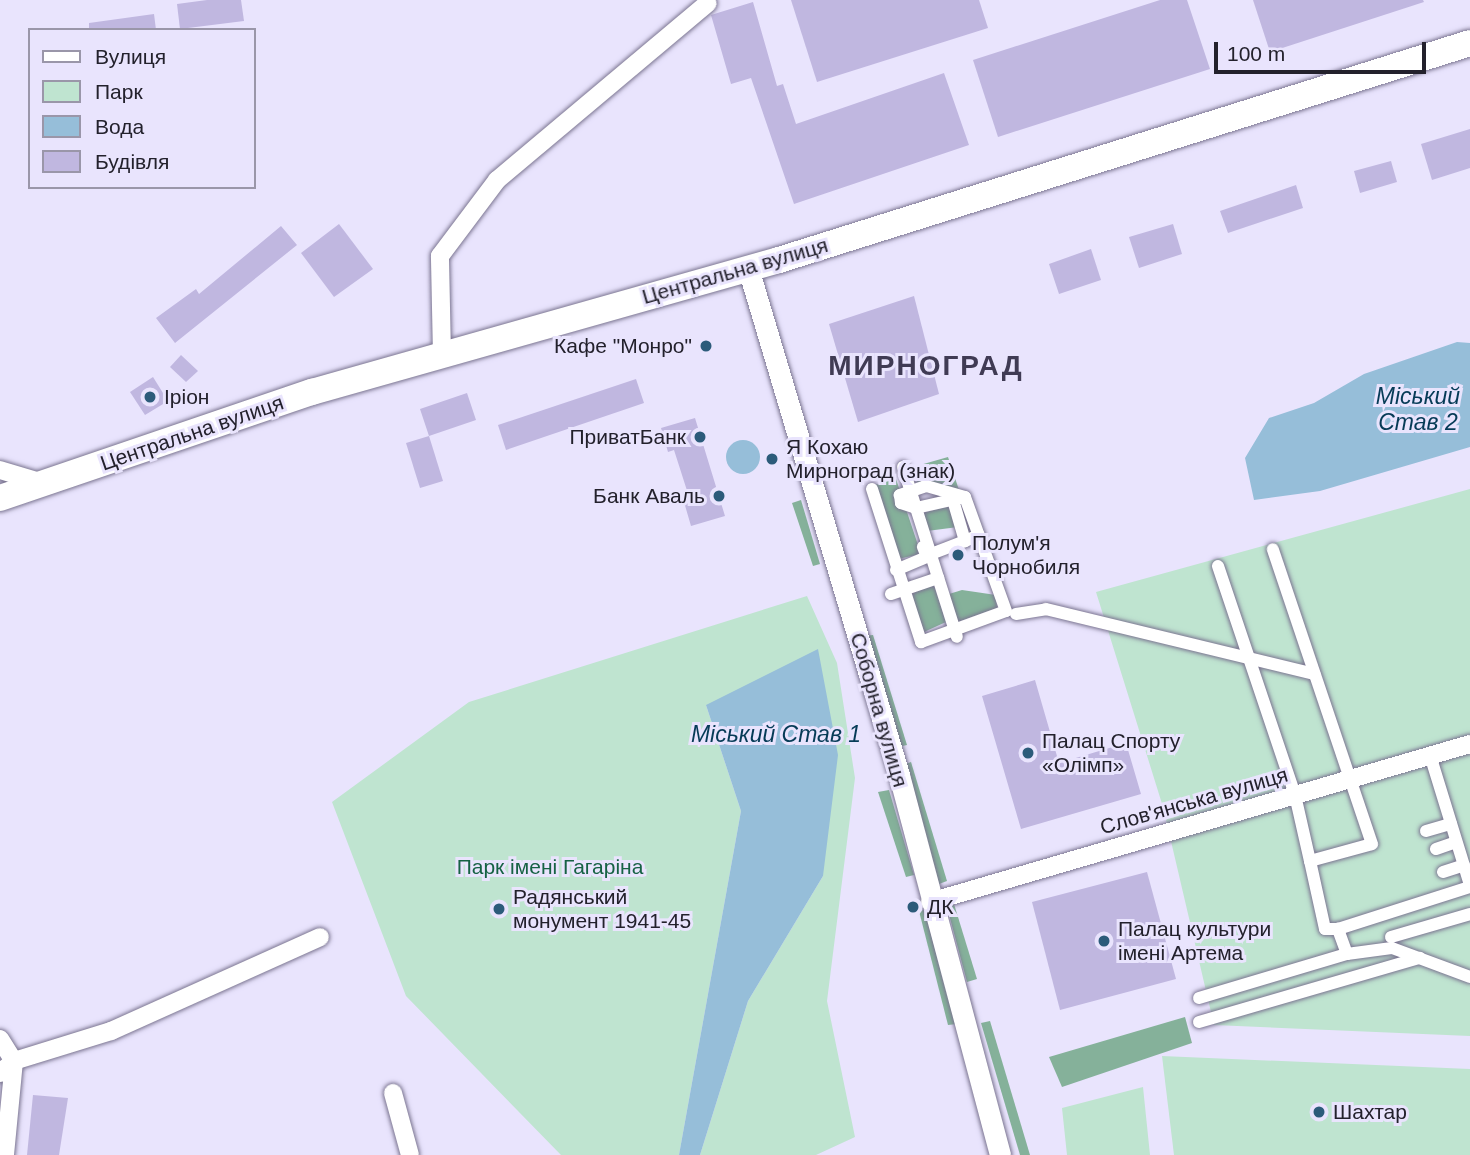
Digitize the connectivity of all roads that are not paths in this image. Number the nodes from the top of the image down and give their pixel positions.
1 (708, 3) dead end
2 (1470, 43) edge
3 (748, 268) junction
4 (442, 355) junction
5 (903, 467) dead end
6 (0, 470) edge
7 (44, 483) junction
8 (872, 489) dead end
9 (0, 498) edge
10 (959, 498) junction
11 (916, 508) junction
12 (922, 528) junction
13 (979, 536) junction
14 (965, 541) junction
15 (1273, 549) dead end
16 (930, 554) junction
17 (1218, 566) dead end
18 (896, 570) dead end
19 (938, 578) junction
20 (891, 594) dead end
21 (1016, 614) dead end
22 (957, 638) dead end
23 (1249, 659) junction
24 (1314, 674) junction
25 (1470, 744) edge
26 (1430, 755) junction
27 (1348, 779) junction
28 (1295, 795) junction
29 (1451, 824) junction
30 (1426, 831) dead end
31 (1456, 842) junction
32 (1436, 849) dead end
33 (1310, 861) junction
34 (1464, 865) junction
35 (1443, 872) dead end
36 (1470, 886) edge
37 (930, 902) junction
38 (1387, 913) junction
39 (1470, 914) edge
40 (1338, 929) junction
41 (320, 937) dead end
42 (1392, 942) junction
43 (1347, 954) junction
44 (1420, 958) junction
45 (1312, 964) junction
46 (1268, 977) junction
47 (1470, 977) edge
48 (1320, 987) junction
49 (1199, 998) dead end
50 (1275, 1000) junction
51 (1199, 1022) dead end
52 (0, 1039) edge
53 (14, 1061) junction
54 (0, 1073) edge
55 (393, 1093) dead end
56 (5, 1155) edge
57 (410, 1155) edge
58 (1000, 1155) edge

1 - 4 street
2 - 3 main road, Центральна вулиця
3 - 4 main road, Центральна вулиця
3 - 37 street, Соборна вулиця
4 - 7 main road, Центральна вулиця
5 - 11 street
6 - 7 street
7 - 9 main road, Центральна вулиця
8 - 13 street
10 - 11 street
10 - 11 street
10 - 13 street
10 - 14 street
11 - 12 street
12 - 16 street
12 - 18 street
13 - 14 street
14 - 16 street
15 - 24 street
16 - 19 street
17 - 23 street
19 - 20 street
19 - 22 street
21 - 23 street
23 - 24 street
23 - 28 street
24 - 27 street
25 - 26 street, Слов'янська вулиця
26 - 27 street, Слов'янська вулиця
26 - 29 street
27 - 28 street, Слов'янська вулиця
27 - 33 street
28 - 33 street
28 - 37 street, Слов'янська вулиця
29 - 30 street
29 - 31 street
31 - 32 street
31 - 34 street
33 - 40 street
34 - 35 street
34 - 36 street
36 - 38 street
37 - 58 street, Соборна вулиця
38 - 40 street
38 - 42 street
39 - 42 street
40 - 43 street
41 - 53 street
42 - 43 street
42 - 44 street
43 - 45 street
44 - 47 street
44 - 48 street
45 - 46 street
45 - 48 street
46 - 49 street
46 - 50 street
48 - 50 street
50 - 51 street
52 - 53 street
53 - 54 street
53 - 56 street
55 - 57 street

